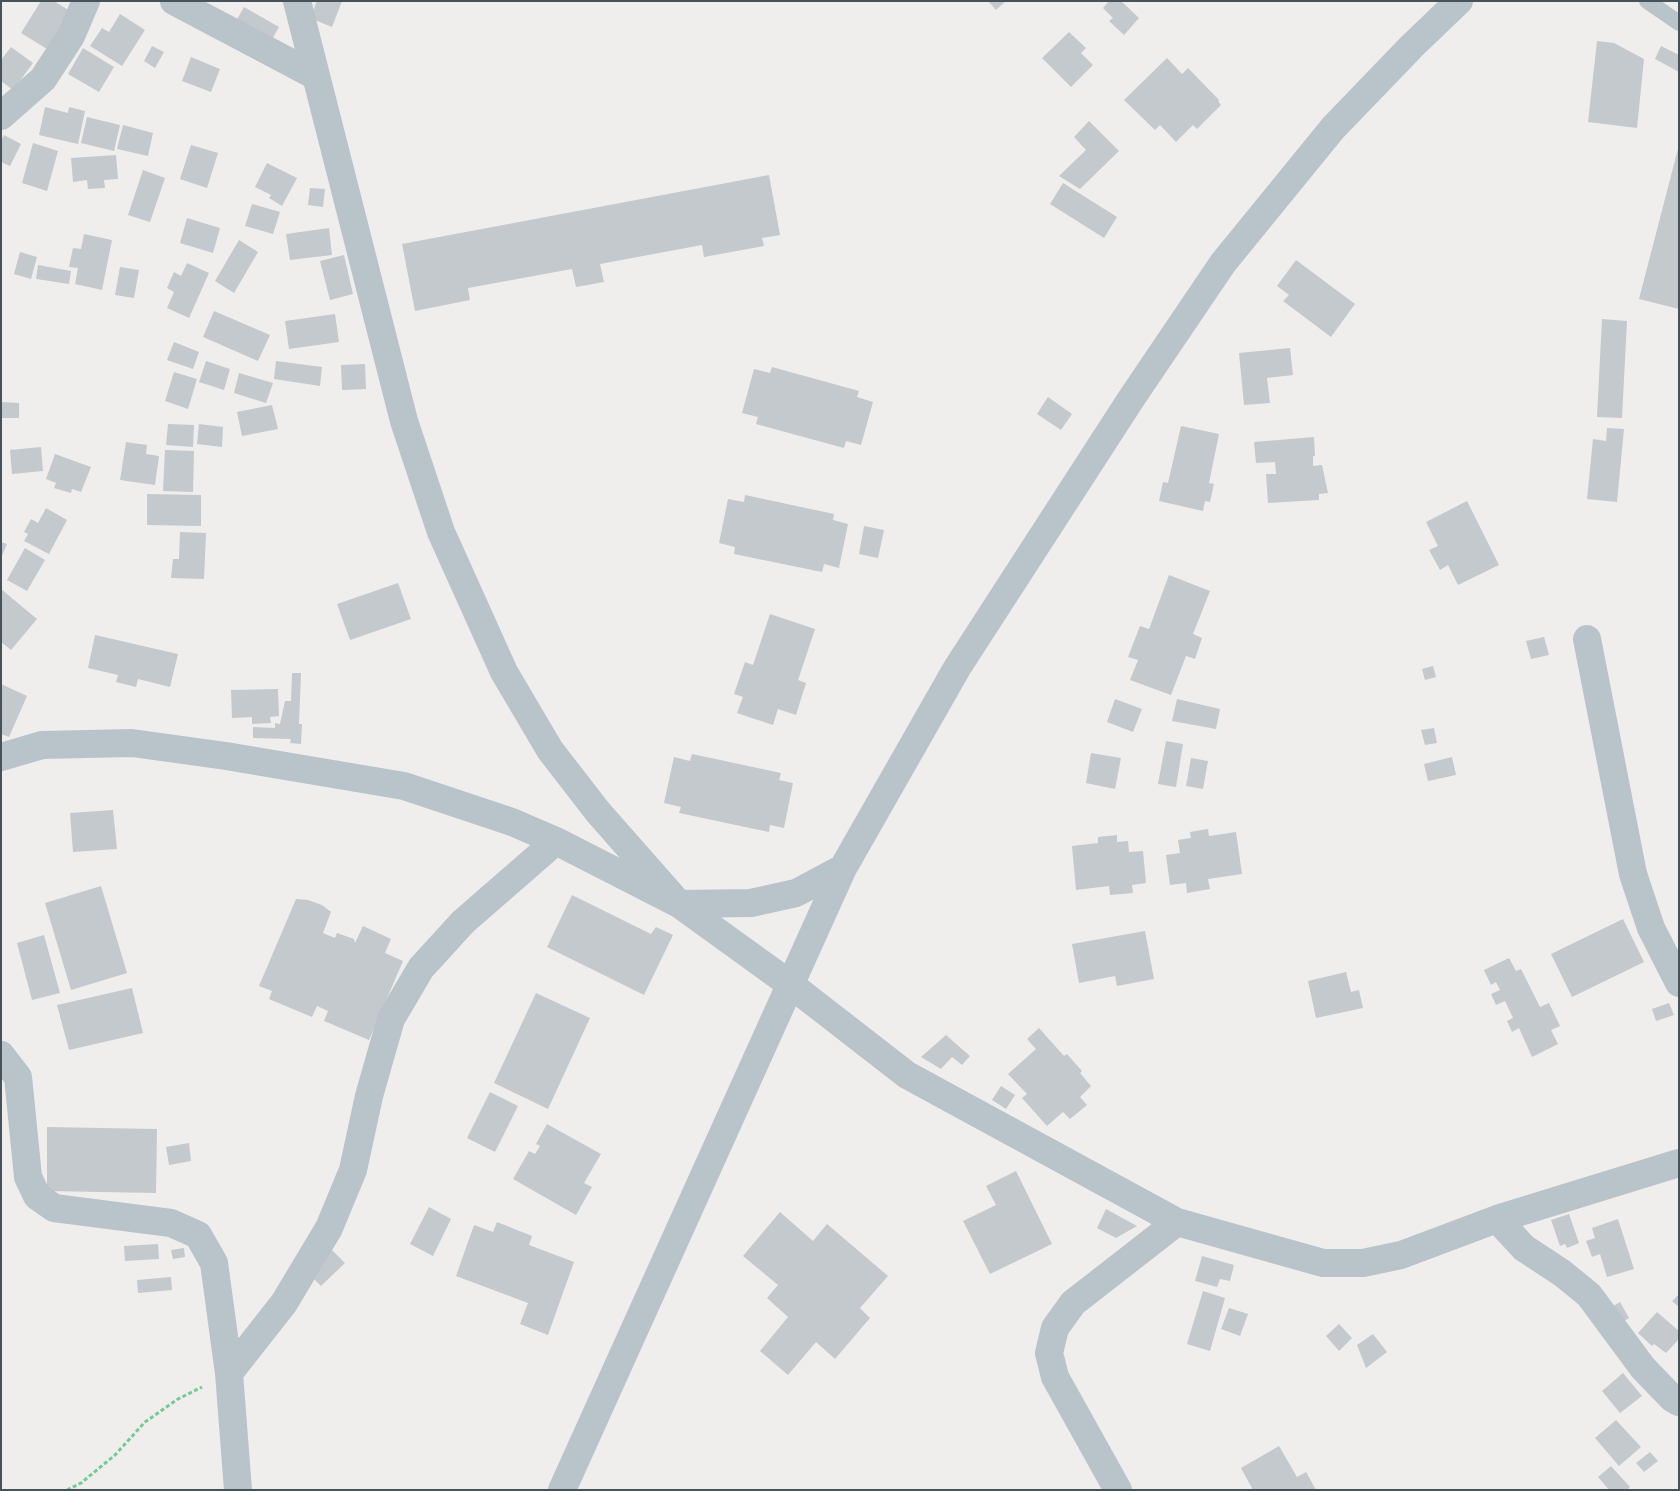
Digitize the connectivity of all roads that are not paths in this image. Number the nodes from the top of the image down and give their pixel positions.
1 (86, 1) edge
2 (174, 1) edge
3 (297, 1) edge
4 (1458, 1) edge
5 (1647, 1) edge
6 (1679, 23) edge
7 (314, 75) junction
8 (1, 116) edge
9 (1587, 639) dead end
10 (1, 757) edge
11 (556, 841) junction
12 (843, 868) junction
13 (679, 904) junction
14 (1679, 983) edge
15 (791, 985) junction
16 (1, 1055) edge
17 (1679, 1163) edge
18 (1497, 1219) junction
19 (1177, 1222) junction
20 (229, 1374) junction
21 (1679, 1402) edge
22 (238, 1490) edge
23 (562, 1490) edge
24 (1118, 1490) edge

1 - 8 street
2 - 7 street
3 - 7 street
4 - 12 street
5 - 6 lane
7 - 13 street
9 - 14 street
10 - 11 street
11 - 13 street
11 - 20 street
12 - 13 street
12 - 15 street
13 - 15 street
15 - 19 street
15 - 23 street
16 - 20 street
17 - 18 street
18 - 19 street
18 - 21 street
19 - 24 street
20 - 22 street

